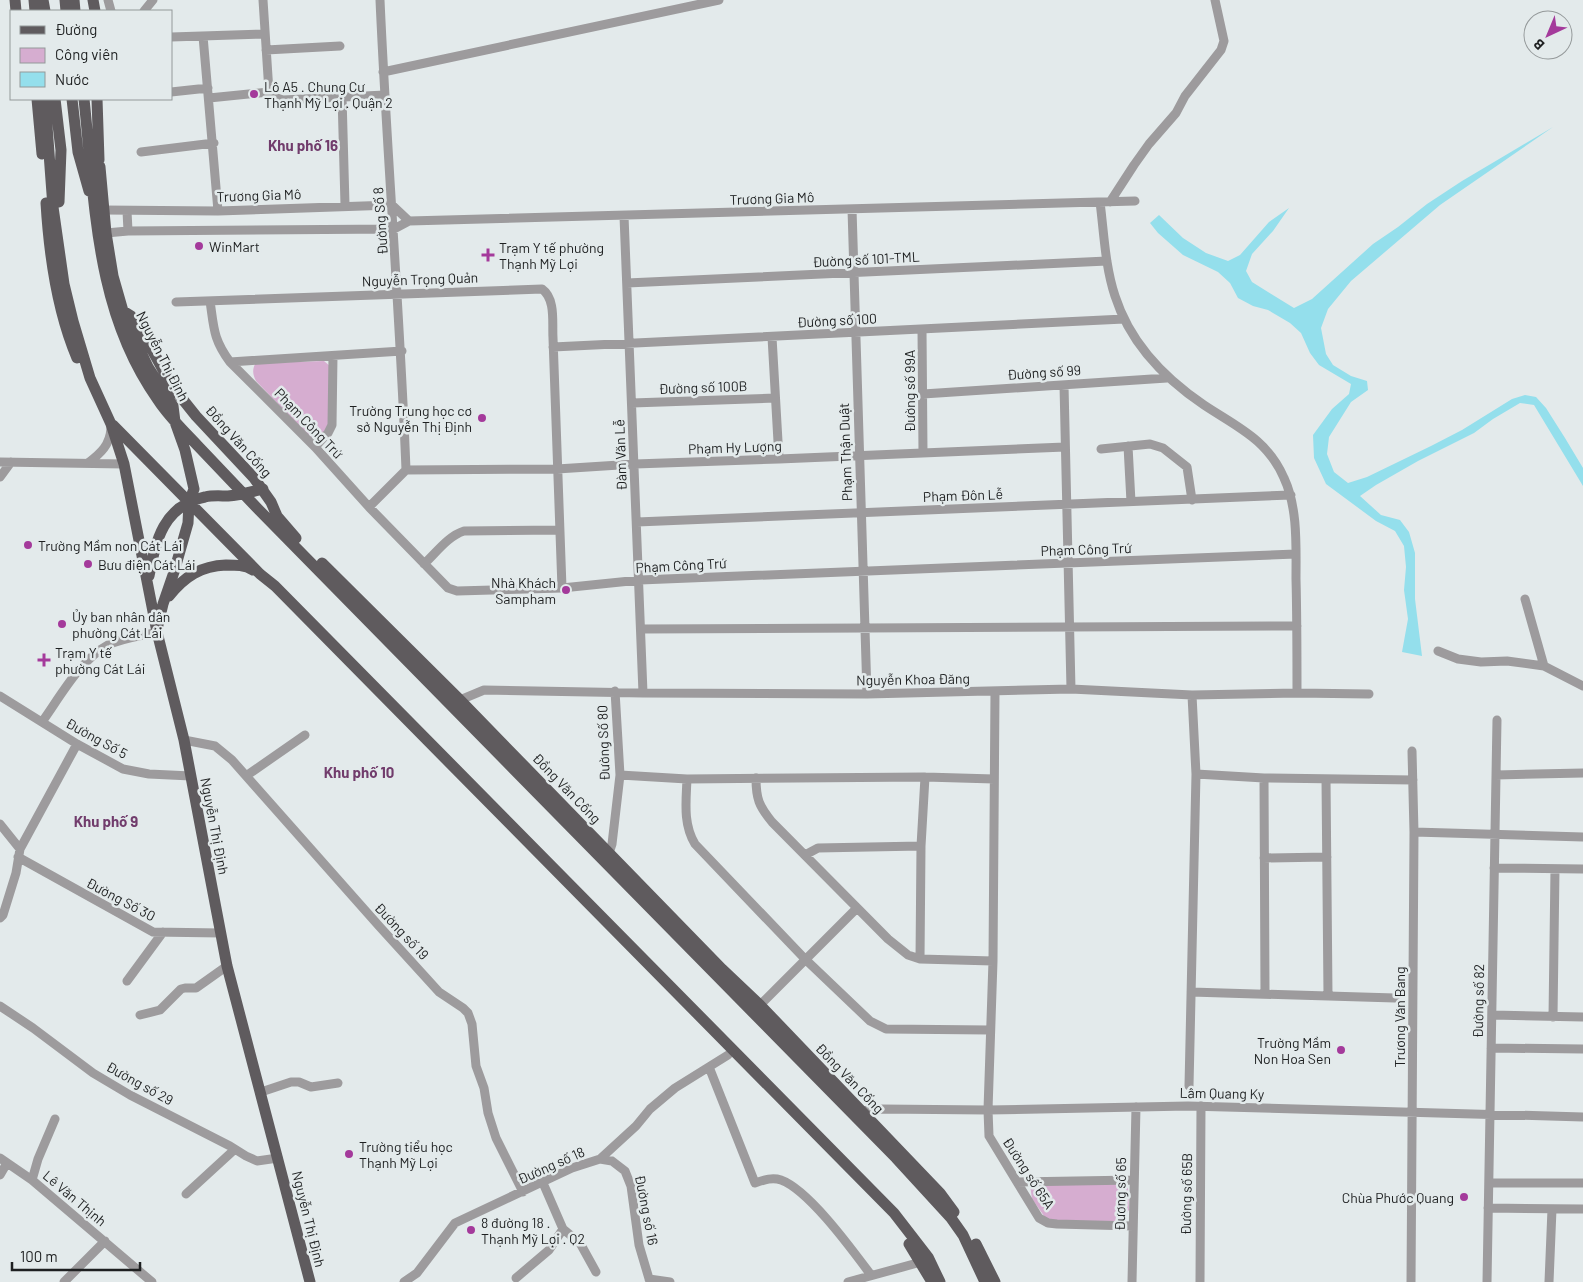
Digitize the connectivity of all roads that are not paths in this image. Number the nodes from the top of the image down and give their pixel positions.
1 (153, 0) edge
2 (263, 0) edge
3 (380, 0) edge
4 (719, 0) edge
5 (1215, 0) edge
6 (145, 10) edge
7 (265, 34) junction
8 (203, 36) junction
9 (172, 37) edge
10 (340, 46) dead end
11 (266, 50) junction
12 (384, 72) junction
13 (208, 88) junction
14 (172, 92) edge
15 (270, 92) junction
16 (385, 95) junction
17 (342, 96) junction
18 (209, 98) junction
19 (29, 100) edge
20 (37, 100) edge
21 (45, 100) edge
22 (55, 100) edge
23 (72, 100) edge
24 (84, 100) edge
25 (89, 100) edge
26 (97, 100) edge
27 (44, 126) junction
28 (88, 137) junction
29 (214, 143) junction
30 (93, 151) junction
31 (141, 152) dead end
32 (100, 167) junction
33 (1135, 201) dead end
34 (1100, 202) junction
35 (1110, 202) junction
36 (392, 204) junction
37 (345, 205) junction
38 (97, 208) junction
39 (852, 209) junction
40 (127, 210) junction
41 (218, 211) junction
42 (624, 216) junction
43 (409, 221) junction
44 (394, 229) junction
45 (128, 231) junction
46 (102, 234) junction
47 (58, 245) junction
48 (1107, 261) junction
49 (854, 274) junction
50 (627, 283) junction
51 (398, 294) junction
52 (210, 301) junction
53 (176, 302) dead end
54 (119, 313) junction
55 (1124, 319) junction
56 (922, 329) junction
57 (855, 332) junction
58 (772, 336) junction
59 (629, 344) junction
60 (552, 348) junction
61 (402, 351) junction
62 (333, 356) junction
63 (230, 362) junction
64 (90, 378) junction
65 (1168, 378) junction
66 (1064, 385) junction
67 (922, 394) junction
68 (775, 398) junction
69 (632, 403) junction
70 (176, 422) junction
71 (111, 424) junction
72 (1128, 446) junction
73 (315, 447) junction
74 (1065, 447) junction
75 (1101, 449) dead end
76 (923, 453) junction
77 (859, 456) junction
78 (779, 460) junction
79 (0, 462) edge
80 (12, 462) junction
81 (88, 463) junction
82 (124, 464) junction
83 (635, 464) junction
84 (558, 469) junction
85 (406, 470) junction
86 (0, 477) edge
87 (263, 489) junction
88 (243, 494) junction
89 (227, 496) junction
90 (1291, 496) junction
91 (1192, 500) junction
92 (189, 502) junction
93 (1131, 502) junction
94 (1067, 504) junction
95 (370, 507) junction
96 (258, 509) junction
97 (861, 513) junction
98 (277, 516) junction
99 (637, 522) junction
100 (559, 530) junction
101 (290, 537) junction
102 (1296, 554) junction
103 (1068, 563) junction
104 (424, 564) junction
105 (863, 571) junction
106 (263, 578) junction
107 (640, 580) junction
108 (148, 583) junction
109 (562, 588) junction
110 (1525, 599) dead end
111 (163, 604) junction
112 (1297, 626) junction
113 (1070, 627) junction
114 (865, 628) junction
115 (642, 629) junction
116 (157, 632) junction
117 (1438, 652) dead end
118 (1544, 666) junction
119 (1583, 686) edge
120 (1071, 689) junction
121 (615, 691) junction
122 (995, 692) junction
123 (643, 693) junction
124 (1297, 693) junction
125 (867, 694) junction
126 (1369, 694) dead end
127 (1192, 695) junction
128 (0, 696) edge
129 (460, 700) junction
130 (1497, 720) dead end
131 (42, 722) junction
132 (305, 735) dead end
133 (184, 740) junction
134 (77, 744) junction
135 (1412, 751) dead end
136 (1583, 773) edge
137 (1196, 774) junction
138 (1496, 774) junction
139 (620, 775) junction
140 (190, 776) junction
141 (246, 776) junction
142 (925, 777) junction
143 (756, 778) junction
144 (1264, 778) junction
145 (687, 779) junction
146 (994, 779) junction
147 (1326, 779) junction
148 (1413, 780) junction
149 (0, 824) edge
150 (1414, 832) junction
151 (1495, 835) junction
152 (1583, 836) edge
153 (518, 838) junction
154 (921, 846) junction
155 (19, 853) junction
156 (805, 856) junction
157 (1327, 857) junction
158 (607, 858) junction
159 (1264, 858) junction
160 (1494, 868) junction
161 (1555, 868) junction
162 (1583, 869) edge
163 (857, 908) junction
164 (0, 918) edge
165 (163, 932) junction
166 (221, 932) junction
167 (805, 959) junction
168 (920, 959) junction
169 (992, 961) junction
170 (227, 966) junction
171 (128, 981) dead end
172 (1191, 992) junction
173 (1265, 994) junction
174 (1328, 996) junction
175 (1395, 998) dead end
176 (760, 1005) junction
177 (0, 1006) edge
178 (140, 1015) dead end
179 (1492, 1015) junction
180 (1553, 1017) junction
181 (1583, 1017) edge
182 (989, 1030) junction
183 (1491, 1048) junction
184 (1583, 1049) edge
185 (728, 1055) junction
186 (709, 1067) junction
187 (338, 1083) dead end
188 (1189, 1086) dead end
189 (261, 1092) junction
190 (1202, 1106) junction
191 (1136, 1107) junction
192 (988, 1110) junction
193 (857, 1113) junction
194 (1412, 1113) junction
195 (1490, 1115) junction
196 (1583, 1117) edge
197 (55, 1119) dead end
198 (234, 1150) junction
199 (278, 1158) junction
200 (600, 1159) junction
201 (4, 1161) edge
202 (0, 1174) edge
203 (32, 1180) junction
204 (1134, 1180) junction
205 (1017, 1182) junction
206 (543, 1183) junction
207 (1489, 1183) junction
208 (1583, 1183) edge
209 (524, 1192) junction
210 (186, 1194) dead end
211 (1488, 1208) junction
212 (1552, 1209) junction
213 (1583, 1209) edge
214 (1133, 1226) junction
215 (563, 1229) junction
216 (104, 1241) junction
217 (922, 1262) junction
218 (596, 1272) dead end
219 (871, 1275) junction
220 (516, 1278) dead end
221 (650, 1280) edge
222 (64, 1282) edge
223 (152, 1282) edge
224 (310, 1282) edge
225 (404, 1282) edge
226 (670, 1282) edge
227 (848, 1282) edge
228 (932, 1282) edge
229 (940, 1282) edge
230 (985, 1282) edge
231 (996, 1282) edge
232 (1132, 1282) edge
233 (1200, 1282) edge
234 (1411, 1282) edge
235 (1487, 1282) edge
236 (1548, 1282) edge

1 - 6 street
2 - 7 street
3 - 12 street, Đường Số 8
4 - 12 street
5 - 35 street
7 - 8 street
7 - 11 street
8 - 9 street
8 - 13 street
10 - 11 street
11 - 15 street
12 - 16 street, Đường Số 8
13 - 14 street
13 - 18 street
15 - 17 street
15 - 18 street
16 - 17 street
16 - 36 street, Đường Số 8
17 - 37 street
18 - 29 street
19 - 27 main road
20 - 27 main road, Nguyễn Thị Định
21 - 27 main road, Nguyễn Thị Định
22 - 47 main road, Nguyễn Thị Định
23 - 38 main road, Nguyễn Thị Định
24 - 28 main road, Nguyễn Thị Định
25 - 30 main road
26 - 32 main road
27 - 47 main road, Nguyễn Thị Định
27 - 64 main road, Nguyễn Thị Định
28 - 30 main road
28 - 38 main road, Nguyễn Thị Định
29 - 31 street
29 - 41 street
30 - 32 main road
32 - 38 main road
33 - 35 street, Trương Gia Mô
34 - 35 street, Trương Gia Mô
34 - 39 street, Trương Gia Mô
34 - 48 street
36 - 37 street, Trương Gia Mô
36 - 43 street
36 - 44 street, Đường Số 8
37 - 41 street, Trương Gia Mô
38 - 40 street, Trương Gia Mô
38 - 46 main road, Nguyễn Thị Định
39 - 42 street, Trương Gia Mô
39 - 49 street, Phạm Thận Duật
40 - 41 street, Trương Gia Mô
40 - 45 street
42 - 43 street, Trương Gia Mô
42 - 50 street, Đàm Văn Lễ
43 - 44 street, Trương Gia Mô
44 - 45 street, Trương Gia Mô
44 - 51 street, Đường Số 8
45 - 46 street, Trương Gia Mô
46 - 54 main road, Nguyễn Thị Định
47 - 64 main road, Nguyễn Thị Định
48 - 49 street, Đường số 101-TML
48 - 55 street
49 - 50 street, Đường số 101-TML
49 - 57 street, Phạm Thận Duật
50 - 59 street, Đàm Văn Lễ
51 - 52 street, Nguyễn Trọng Quản
51 - 60 street, Nguyễn Trọng Quản
51 - 61 street, Đường Số 8
52 - 53 street, Nguyễn Trọng Quản
52 - 63 street, Phạm Công Trứ
54 - 70 main road, Nguyễn Thị Định
54 - 87 main road, Đồng Văn Cống
55 - 56 street, Đường số 100
55 - 65 street
56 - 57 street, Đường số 100
56 - 67 street, Đường số 99A
57 - 58 street, Đường số 100
57 - 77 street, Phạm Thận Duật
58 - 59 street, Đường số 100
58 - 68 street
59 - 60 street, Đường số 100
59 - 69 street, Đàm Văn Lễ
60 - 84 street, Nguyễn Trọng Quản
61 - 62 street
61 - 85 street, Đường Số 8
62 - 63 street
62 - 73 street
63 - 73 street, Phạm Công Trứ
64 - 71 main road, Nguyễn Thị Định
65 - 66 street, Đường số 99
65 - 90 street
66 - 67 street, Đường số 99
66 - 74 street
67 - 76 street, Đường số 99A
68 - 69 street, Đường số 100B
68 - 78 street
69 - 83 street, Đàm Văn Lễ
70 - 88 main road, Đồng Văn Cống
70 - 92 main road, Nguyễn Thị Định
71 - 81 street
71 - 82 main road, Nguyễn Thị Định
71 - 92 main road
72 - 75 street
72 - 91 street
72 - 93 street
73 - 95 street, Phạm Công Trứ
74 - 76 street, Phạm Hy Lượng
74 - 94 street
76 - 77 street, Phạm Hy Lượng
77 - 78 street, Phạm Hy Lượng
77 - 97 street, Phạm Thận Duật
78 - 83 street, Phạm Hy Lượng
79 - 80 street
80 - 81 street
80 - 86 street
81 - 82 street
82 - 108 main road, Nguyễn Thị Định
83 - 84 street, Phạm Hy Lượng
83 - 99 street, Đàm Văn Lễ
84 - 85 street, Phạm Hy Lượng
84 - 100 street, Nguyễn Trọng Quản
85 - 95 street
87 - 88 main road
87 - 98 main road, Đồng Văn Cống
88 - 89 main road
88 - 96 main road, Đồng Văn Cống
88 - 98 main road
89 - 92 main road
89 - 96 main road
90 - 91 street, Phạm Đôn Lễ
90 - 102 street
91 - 93 street, Phạm Đôn Lễ
92 - 106 main road
92 - 108 main road
92 - 111 main road, Nguyễn Thị Định
93 - 94 street, Phạm Đôn Lễ
94 - 97 street, Phạm Đôn Lễ
94 - 103 street
95 - 104 street, Phạm Công Trứ
96 - 101 main road, Đồng Văn Cống
97 - 99 street, Phạm Đôn Lễ
97 - 105 street, Phạm Thận Duật
98 - 101 main road, Đồng Văn Cống
99 - 107 street, Đàm Văn Lễ
100 - 104 street
100 - 109 street, Nguyễn Trọng Quản
101 - 129 main road, Đồng Văn Cống
101 - 158 main road, Đồng Văn Cống
102 - 103 street, Phạm Công Trứ
102 - 112 street
103 - 105 street, Phạm Công Trứ
103 - 113 street
104 - 109 street, Phạm Công Trứ
105 - 107 street, Phạm Công Trứ
105 - 114 street, Phạm Thận Duật
106 - 111 main road
106 - 153 main road
107 - 109 street, Phạm Công Trứ
107 - 115 street, Đàm Văn Lễ
108 - 116 main road, Nguyễn Thị Định
110 - 118 street
111 - 116 main road, Nguyễn Thị Định
112 - 113 street
112 - 124 street
113 - 114 street
113 - 120 street
114 - 115 street
114 - 125 street, Phạm Thận Duật
115 - 123 street, Đàm Văn Lễ
116 - 131 street
116 - 133 main road, Nguyễn Thị Định
117 - 118 street
118 - 119 street
120 - 122 street, Nguyễn Khoa Đăng
120 - 127 street, Nguyễn Khoa Đăng
121 - 123 street, Nguyễn Khoa Đăng
121 - 129 street, Nguyễn Khoa Đăng
121 - 139 street, Đường Số 80
122 - 125 street, Nguyễn Khoa Đăng
122 - 146 street, Đường số 65A
123 - 125 street, Nguyễn Khoa Đăng
124 - 126 street, Nguyễn Khoa Đăng
124 - 127 street, Nguyễn Khoa Đăng
127 - 137 street
128 - 131 street, Đường Số 5
129 - 158 main road, Đồng Văn Cống
130 - 138 street, Đường số 82
131 - 134 street, Đường Số 5
132 - 141 street
133 - 140 main road, Nguyễn Thị Định
133 - 141 street, Đường số 19
134 - 140 street, Đường Số 5
134 - 155 street
135 - 148 street, Trương Văn Bang
136 - 138 street
137 - 144 street
137 - 172 street
138 - 151 street, Đường số 82
139 - 145 street
139 - 158 street, Đường Số 80
140 - 166 main road, Nguyễn Thị Định
141 - 209 street, Đường số 19
142 - 143 street
142 - 146 street
142 - 154 street
143 - 145 street
143 - 156 street
144 - 147 street
144 - 159 street
145 - 167 street
146 - 169 street, Đường số 65A
147 - 148 street
147 - 157 street
148 - 150 street, Trương Văn Bang
149 - 155 street
150 - 151 street
150 - 194 street, Trương Văn Bang
151 - 152 street
151 - 160 street, Đường số 82
153 - 185 main road
153 - 229 main road
154 - 156 street
154 - 168 street
155 - 164 street
155 - 165 street, Đường Số 30
156 - 163 street
157 - 159 street
157 - 174 street
158 - 176 main road, Đồng Văn Cống
158 - 193 main road, Đồng Văn Cống
159 - 173 street
160 - 161 street
160 - 179 street, Đường số 82
161 - 162 street
161 - 180 street
163 - 167 street
163 - 168 street
165 - 166 street, Đường Số 30
165 - 171 street
166 - 170 main road, Nguyễn Thị Định
167 - 176 street
167 - 182 street
168 - 169 street
169 - 182 street, Đường số 65A
170 - 178 street
170 - 189 main road, Nguyễn Thị Định
172 - 173 street
172 - 188 street
173 - 174 street
174 - 175 street
176 - 193 main road, Đồng Văn Cống
177 - 198 street, Đường số 29
179 - 180 street
179 - 183 street, Đường số 82
180 - 181 street
182 - 192 street, Đường số 65A
183 - 184 street
183 - 195 street, Đường số 82
185 - 186 street, Đường số 18
185 - 217 main road
186 - 200 street, Đường số 18
186 - 219 street
187 - 189 street
189 - 199 main road, Nguyễn Thị Định
190 - 191 street, Lâm Quang Ky
190 - 194 street, Lâm Quang Ky
190 - 233 street, Đường số 65B
191 - 192 street, Lâm Quang Ky
191 - 204 street, Đương số 65
192 - 193 street, Lâm Quang Ky
192 - 205 street, Đường số 65A
193 - 230 main road, Đồng Văn Cống
193 - 231 main road, Đồng Văn Cống
194 - 195 street, Lâm Quang Ky
194 - 234 street, Trương Văn Bang
195 - 196 street, Lâm Quang Ky
195 - 207 street, Đường số 82
197 - 203 street
198 - 199 street, Đường số 29
198 - 210 street
199 - 224 main road, Nguyễn Thị Định
200 - 206 street, Đường số 18
200 - 221 street, Đường số 16
201 - 202 street
201 - 203 street, Lê Văn Thịnh
203 - 216 street, Lê Văn Thịnh
204 - 205 street
204 - 214 street, Đương số 65
205 - 214 street, Đường số 65A
206 - 209 street, Đường số 18
206 - 215 street
207 - 208 street
207 - 211 street, Đường số 82
209 - 225 street, Đường số 18
211 - 212 street
211 - 235 street, Đường số 82
212 - 213 street
212 - 236 street
214 - 232 street, Đương số 65
215 - 218 street
215 - 220 street
216 - 222 street
216 - 223 street, Lê Văn Thịnh
217 - 219 street
217 - 228 main road
219 - 227 street
221 - 226 street

